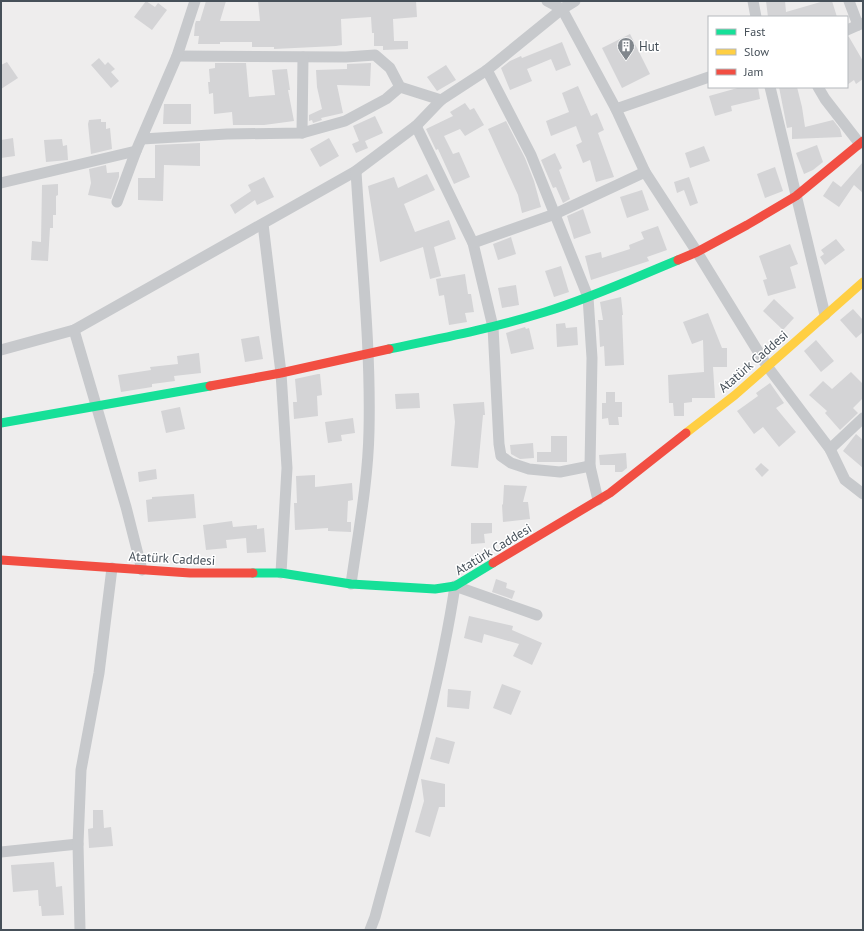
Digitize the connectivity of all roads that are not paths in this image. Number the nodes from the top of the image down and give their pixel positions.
1 (195, 1) edge
2 (547, 1) edge
3 (575, 1) edge
4 (754, 1) edge
5 (849, 1) edge
6 (562, 9) junction
7 (756, 16) edge
8 (860, 24) edge
9 (848, 30) edge
10 (177, 56) junction
11 (303, 56) junction
12 (487, 70) junction
13 (708, 77) edge
14 (400, 87) junction
15 (770, 88) edge
16 (819, 88) edge
17 (441, 100) junction
18 (616, 109) junction
19 (416, 126) junction
20 (302, 133) junction
21 (142, 139) junction
22 (861, 143) edge
23 (136, 151) junction
24 (356, 171) junction
25 (645, 172) junction
26 (1, 183) edge
27 (796, 196) junction
28 (117, 202) dead end
29 (555, 214) junction
30 (263, 224) junction
31 (473, 243) junction
32 (697, 252) junction
33 (863, 282) edge
34 (588, 297) junction
35 (824, 316) junction
36 (493, 327) junction
37 (74, 330) junction
38 (1, 350) edge
39 (368, 354) junction
40 (767, 366) junction
41 (281, 373) junction
42 (98, 406) junction
43 (863, 418) edge
44 (1, 423) edge
45 (830, 450) junction
46 (590, 466) junction
47 (863, 494) edge
48 (598, 500) junction
49 (1, 560) edge
50 (112, 568) junction
51 (142, 570) junction
52 (281, 573) junction
53 (351, 584) junction
54 (455, 586) junction
55 (536, 615) dead end
56 (78, 844) junction
57 (1, 852) edge
58 (80, 930) edge
59 (370, 930) edge

1 - 10 street
2 - 6 street
3 - 6 street
4 - 7 street
5 - 8 street
6 - 12 street
6 - 18 street
8 - 9 street
10 - 11 street
10 - 21 street
11 - 14 street
11 - 20 street
12 - 17 street
12 - 29 street
13 - 18 street
14 - 17 street
14 - 20 street
15 - 27 street
16 - 22 street
17 - 19 street
18 - 25 street
19 - 24 street
19 - 31 street
20 - 21 street
21 - 23 street
22 - 27 street
23 - 26 street
23 - 28 street
24 - 30 street
24 - 39 street
25 - 29 street
25 - 32 street
27 - 32 street
27 - 35 street
29 - 31 street
29 - 34 street
30 - 37 street
30 - 41 street
31 - 36 street
32 - 34 street
32 - 40 street
33 - 35 street, Atatürk Caddesi
34 - 36 street
34 - 46 street
35 - 40 street, Atatürk Caddesi
36 - 39 street
36 - 46 street
37 - 38 street
37 - 42 street
39 - 41 street
39 - 53 street
40 - 45 street
40 - 48 street, Atatürk Caddesi
41 - 42 street
41 - 52 street
42 - 44 street
42 - 51 street
43 - 45 street
45 - 47 street
46 - 48 street
48 - 54 street, Atatürk Caddesi
49 - 50 street, Atatürk Caddesi
50 - 51 street, Atatürk Caddesi
50 - 56 street
51 - 52 street, Atatürk Caddesi
52 - 53 street, Atatürk Caddesi
53 - 54 street, Atatürk Caddesi
54 - 55 street
54 - 59 street
56 - 57 street
56 - 58 street

